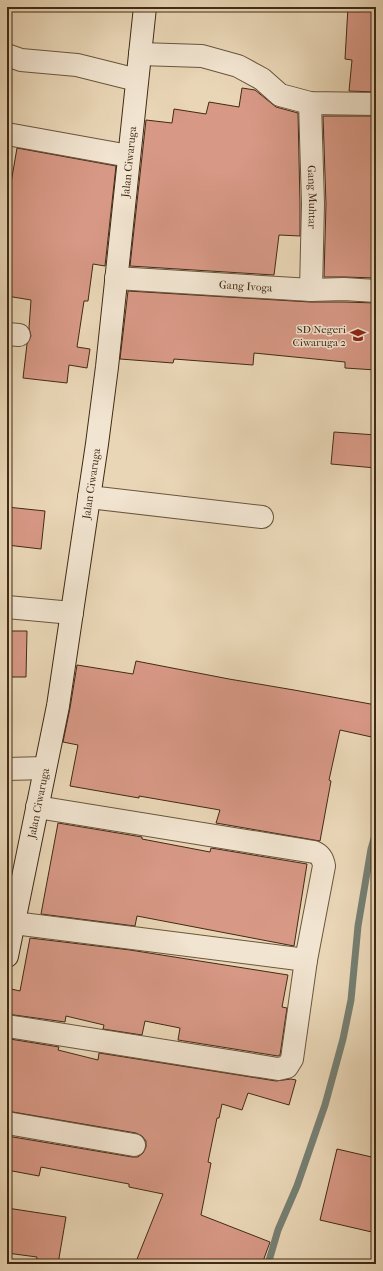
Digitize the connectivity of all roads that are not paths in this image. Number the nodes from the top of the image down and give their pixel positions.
1 (145, 7) edge
2 (140, 54) junction
3 (7, 55) edge
4 (137, 80) junction
5 (310, 103) junction
6 (376, 104) edge
7 (7, 134) edge
8 (129, 156) junction
9 (116, 278) junction
10 (311, 290) junction
11 (376, 291) edge
12 (88, 497) junction
13 (262, 516) dead end
14 (7, 607) edge
15 (72, 613) junction
16 (45, 768) junction
17 (7, 769) edge
18 (37, 807) junction
19 (14, 923) junction
20 (7, 956) edge
21 (306, 960) junction
22 (7, 1026) edge
23 (7, 1123) edge
24 (134, 1145) dead end

1 - 2 street, Jalan Ciwaruga
2 - 4 street, Jalan Ciwaruga
2 - 5 street
3 - 4 street
4 - 8 street, Jalan Ciwaruga
5 - 6 street
5 - 10 street, Gang Muhtar
7 - 8 street
8 - 9 street, Jalan Ciwaruga
9 - 10 street, Gang Ivoga
9 - 12 street, Jalan Ciwaruga
10 - 11 street, Gang Ivoga
12 - 13 street
12 - 15 street, Jalan Ciwaruga
14 - 15 street
15 - 16 street, Jalan Ciwaruga
16 - 17 street
16 - 18 street, Jalan Ciwaruga
18 - 19 street, Jalan Ciwaruga
18 - 21 street
19 - 20 street, Jalan Ciwaruga
19 - 21 street
21 - 22 street
23 - 24 street

